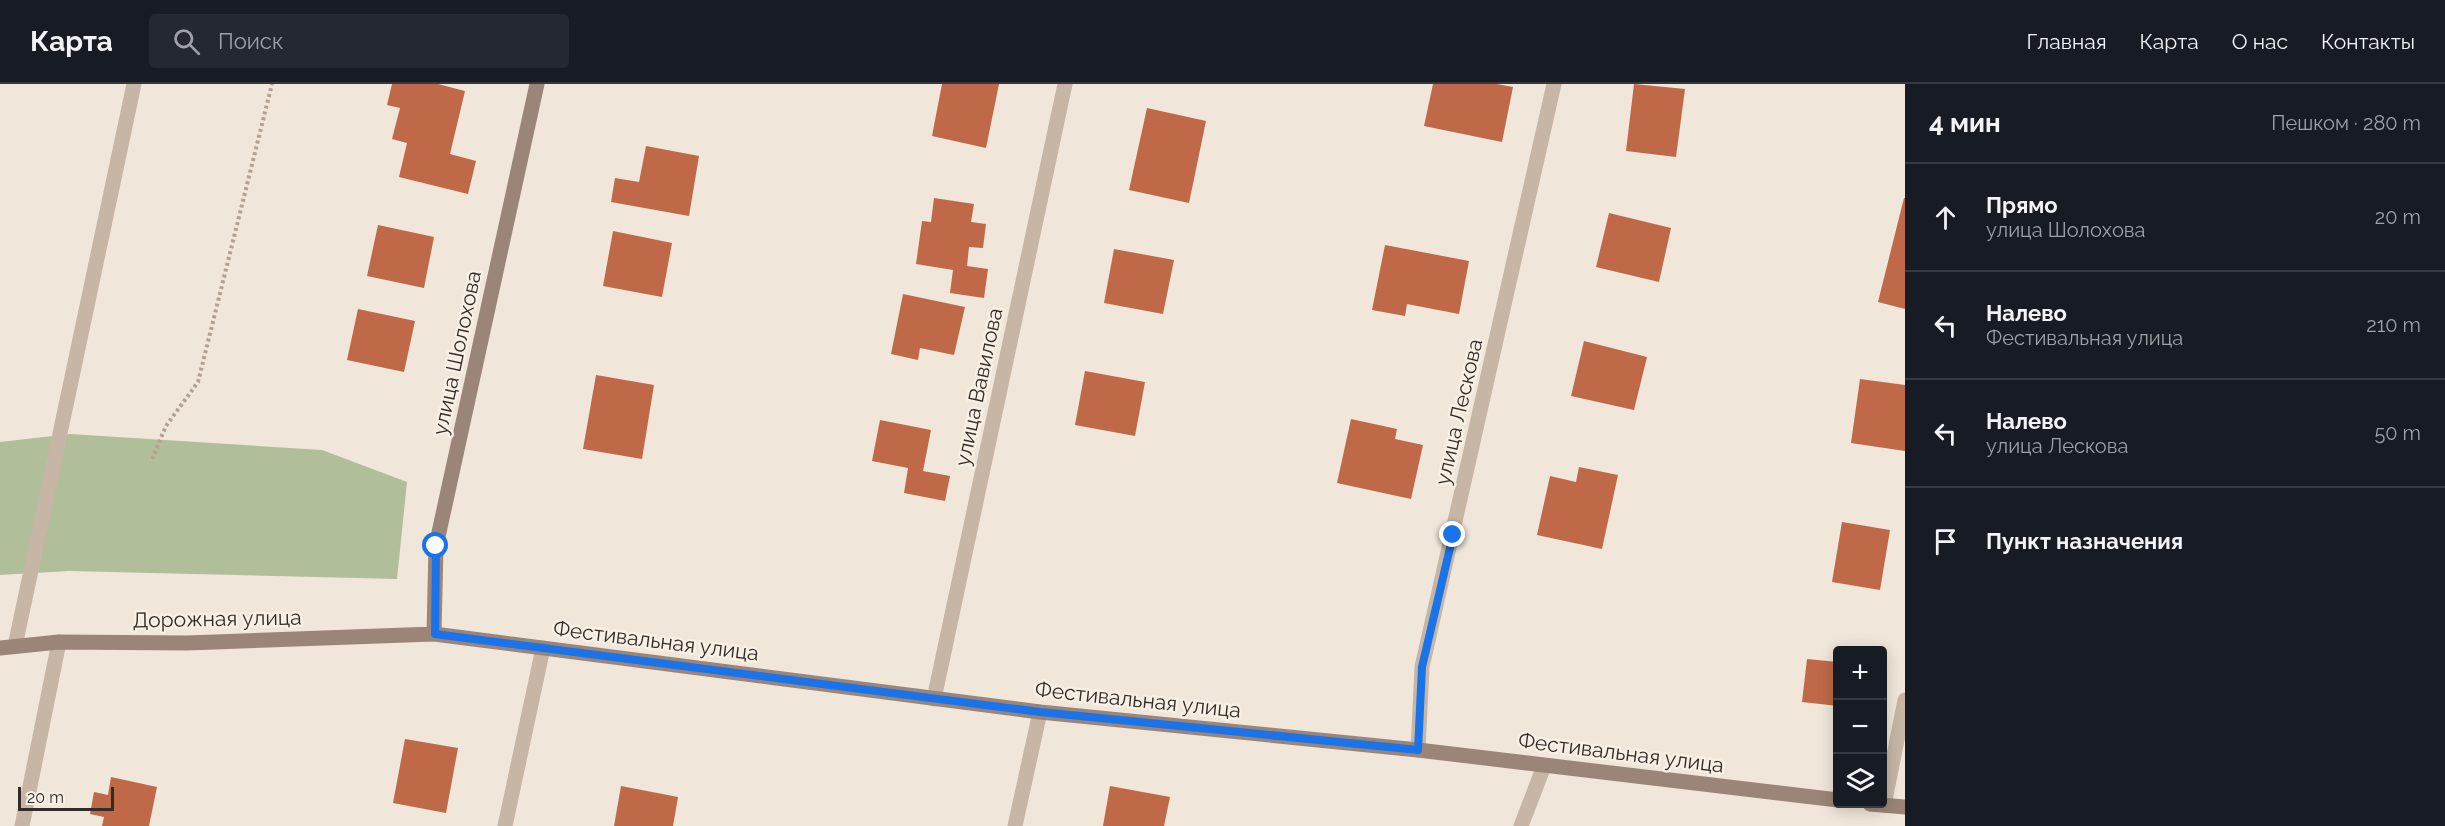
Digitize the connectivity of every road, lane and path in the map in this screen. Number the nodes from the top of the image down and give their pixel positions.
1 (134, 84) edge
2 (272, 84) edge
3 (537, 84) edge
4 (1065, 84) edge
5 (1554, 84) edge
6 (152, 459) dead end
7 (435, 634) junction
8 (59, 642) junction
9 (7, 647) edge
10 (543, 648) junction
11 (934, 699) junction
12 (1905, 700) edge
13 (1040, 712) junction
14 (1418, 750) junction
15 (1544, 766) junction
16 (1887, 767) edge
17 (1833, 799) edge
18 (1887, 805) edge
19 (1905, 807) edge
20 (22, 826) edge
21 (505, 826) edge
22 (1015, 826) edge
23 (1521, 826) edge

1 - 9 street
2 - 6 path
3 - 7 street, улица Шолохова
4 - 11 street, улица Вавилова
5 - 14 street, улица Лескова
7 - 8 street, Дорожная улица
7 - 10 street, Фестивальная улица
8 - 9 street, Дорожная улица
8 - 20 street
10 - 11 street, Фестивальная улица
10 - 21 street
11 - 13 street, Фестивальная улица
12 - 16 street
13 - 14 street, Фестивальная улица
13 - 22 street
14 - 15 street, Фестивальная улица
15 - 17 street, Фестивальная улица
15 - 23 street
18 - 19 street

